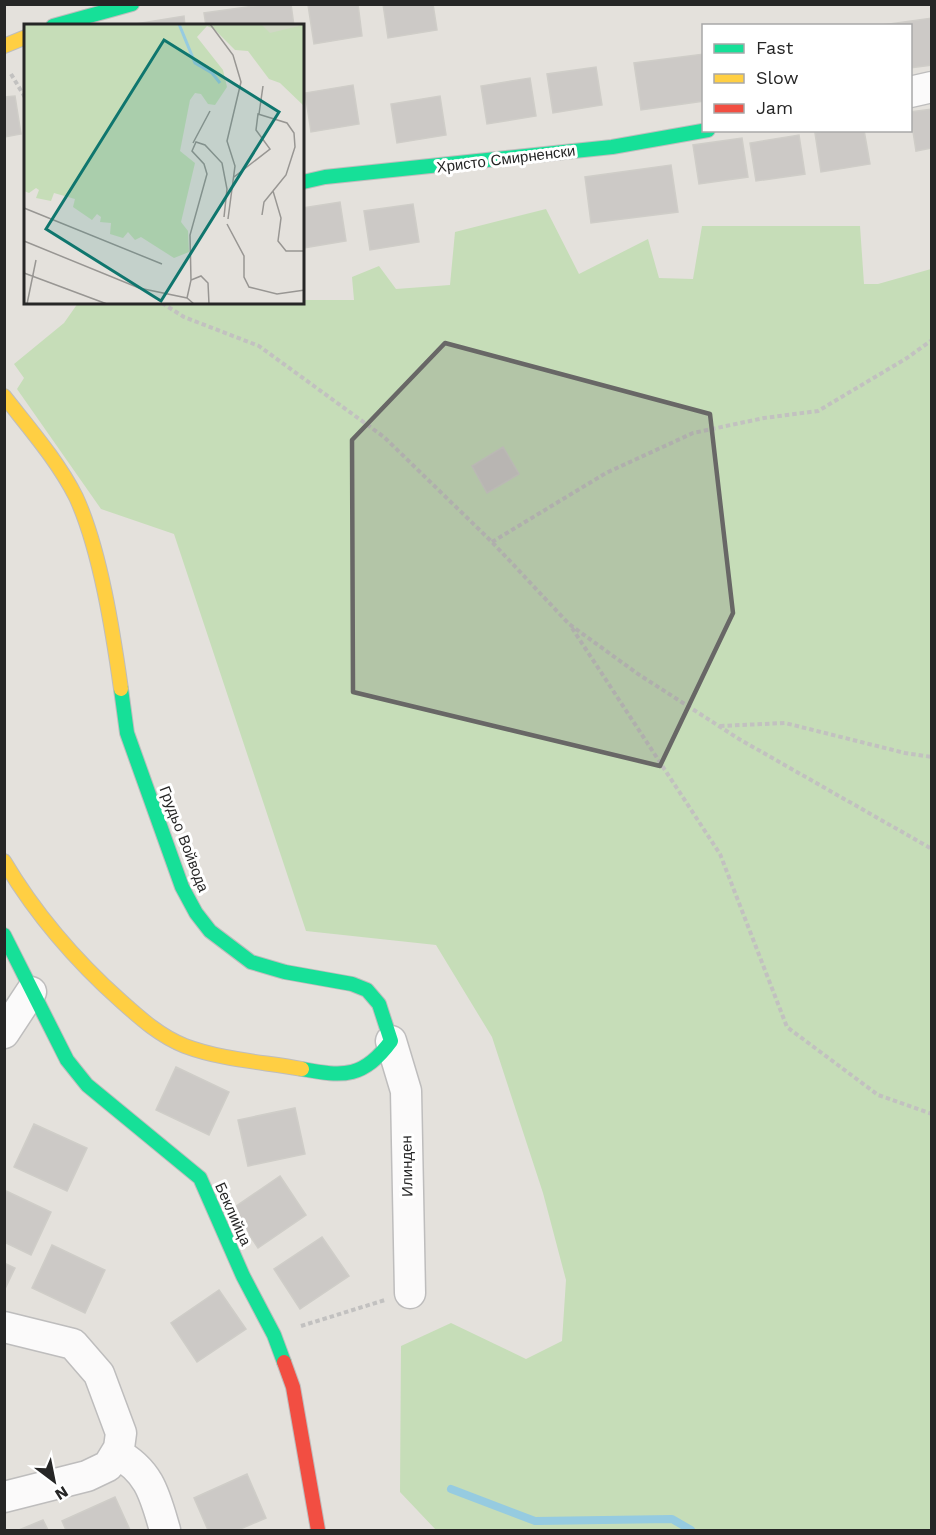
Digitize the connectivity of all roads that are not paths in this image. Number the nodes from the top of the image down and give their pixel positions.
1 (132, 4) edge
2 (58, 24) edge
3 (24, 38) edge
4 (4, 46) edge
5 (932, 87) edge
6 (912, 92) edge
7 (702, 131) edge
8 (304, 182) edge
9 (4, 396) edge
10 (4, 861) edge
11 (4, 935) edge
12 (31, 992) junction
13 (4, 1033) edge
14 (391, 1041) junction
15 (410, 1293) road end
16 (4, 1327) edge
17 (116, 1453) junction
18 (4, 1497) edge
19 (165, 1530) edge
20 (318, 1530) edge

1 - 2 street
3 - 4 street
5 - 6 street
7 - 8 street, Христо Смирненски
9 - 14 street, Грудьо Войвода
10 - 14 street
11 - 12 street, Беклийца
12 - 13 street
12 - 20 street, Беклийца
14 - 15 street, Илинден
16 - 17 street
17 - 18 street
17 - 19 street

